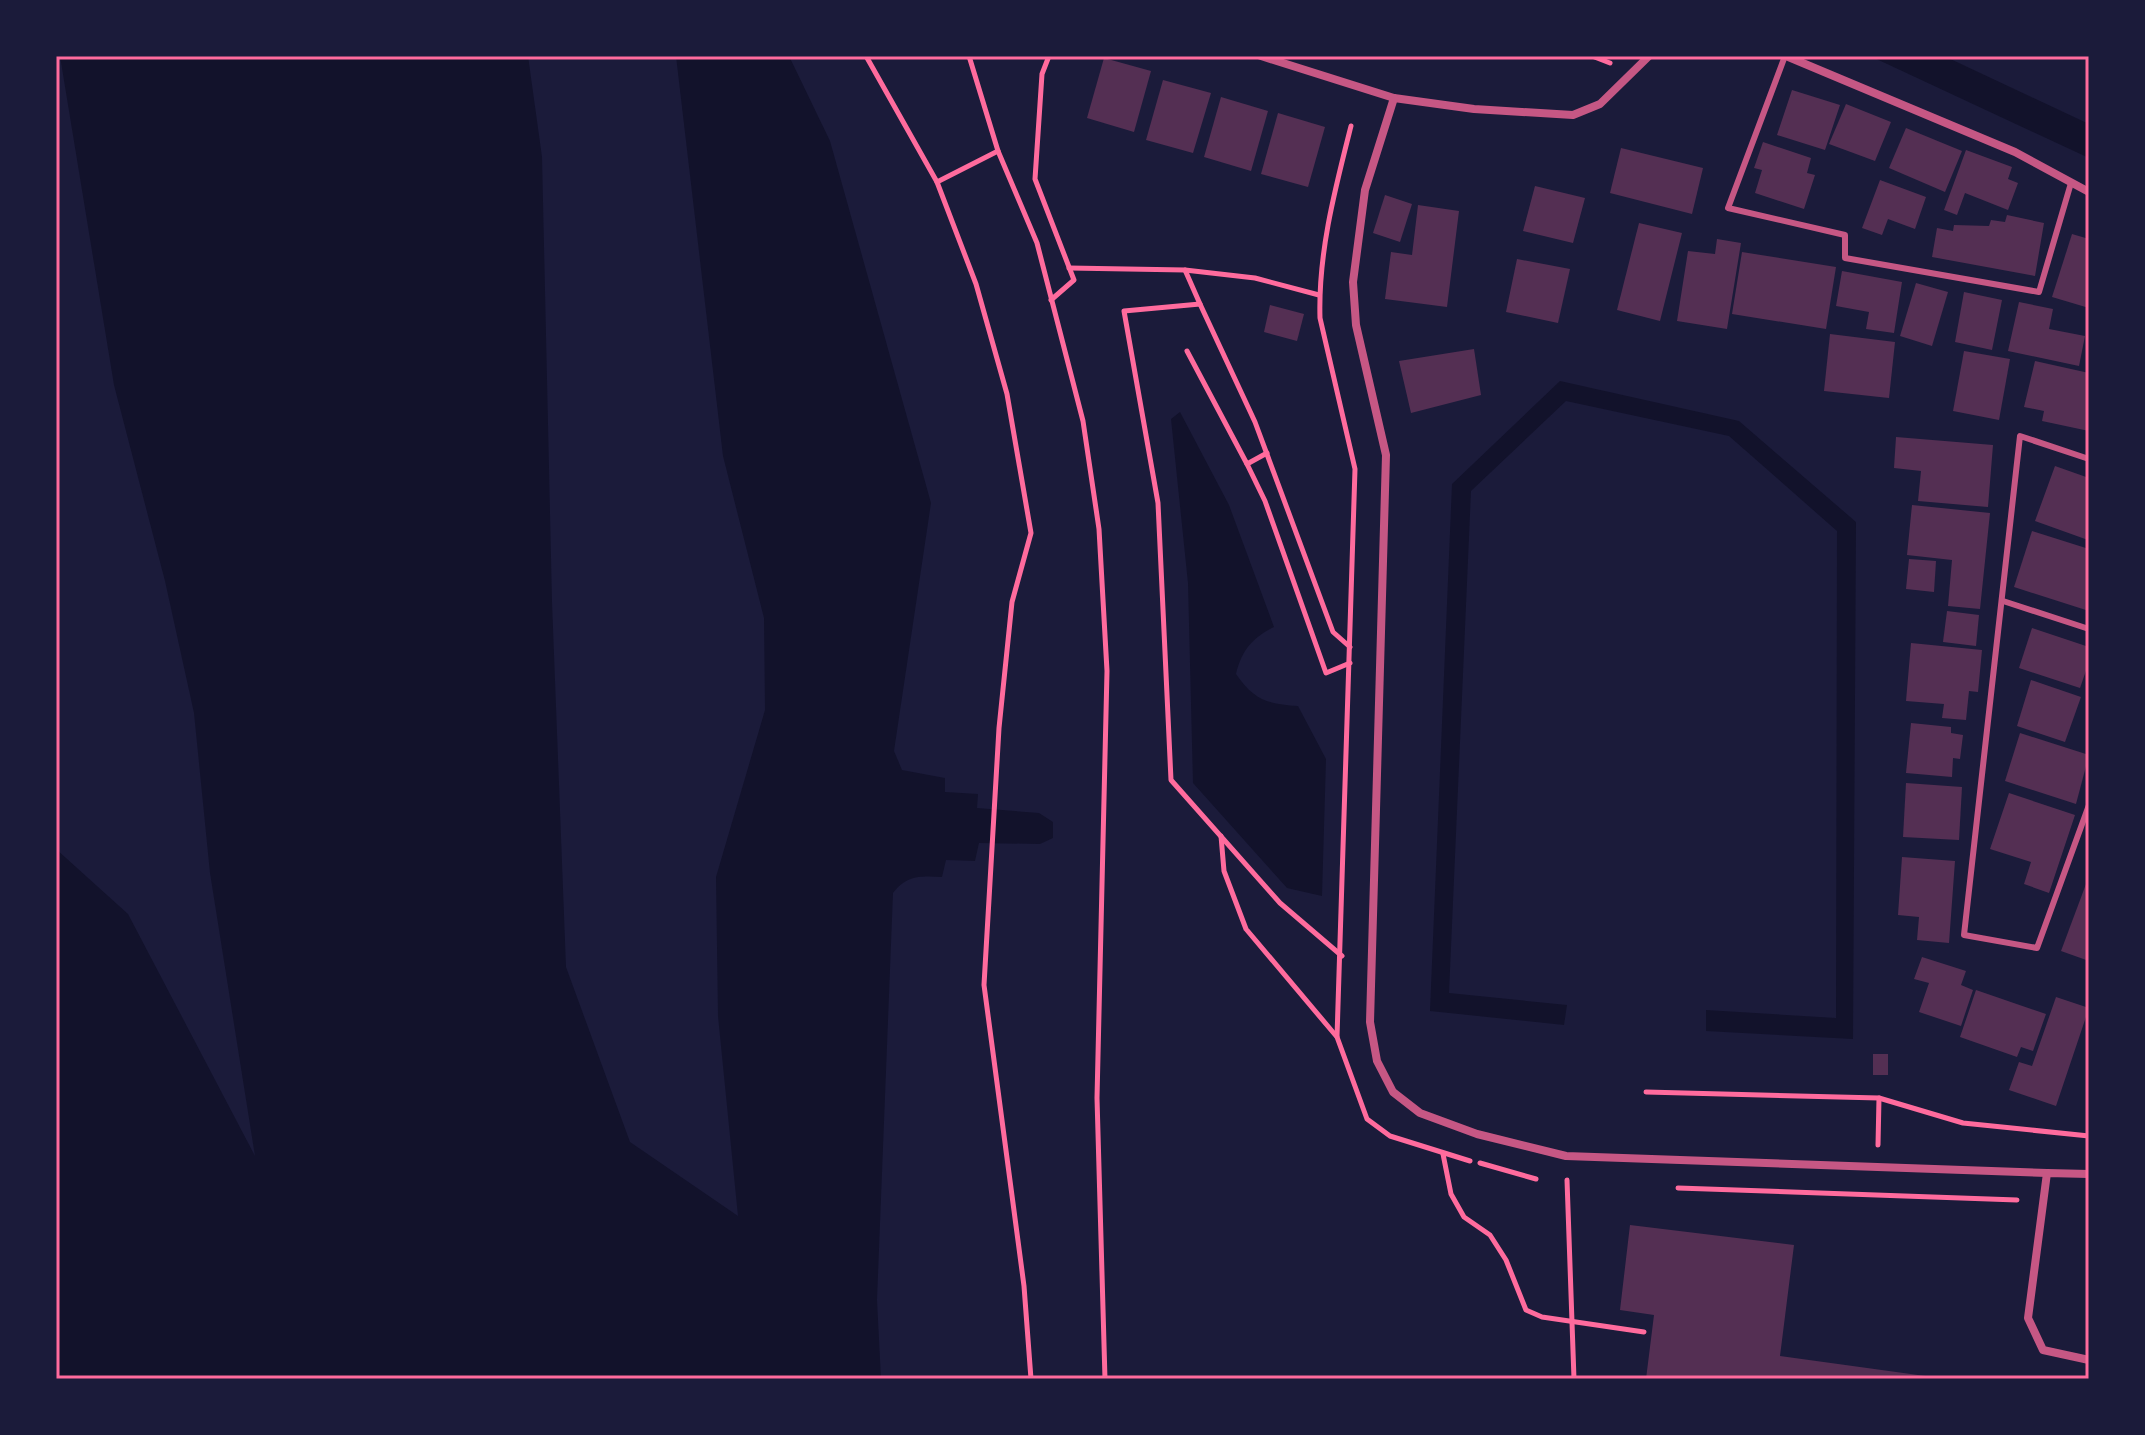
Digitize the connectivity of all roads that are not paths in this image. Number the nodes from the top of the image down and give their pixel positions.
1 (1261, 56) edge
2 (1649, 56) edge
3 (1786, 56) edge
4 (1394, 98) junction
5 (2071, 183) junction
6 (2089, 192) edge
7 (2089, 459) edge
8 (2003, 601) junction
9 (2089, 629) edge
10 (2089, 805) edge
11 (2047, 1173) junction
12 (2089, 1174) edge
13 (2089, 1360) edge

1 - 4 street
2 - 4 street
3 - 5 street
3 - 5 lane
4 - 11 street
5 - 6 street
7 - 8 lane
8 - 9 lane
8 - 10 lane
11 - 12 street
11 - 13 street

